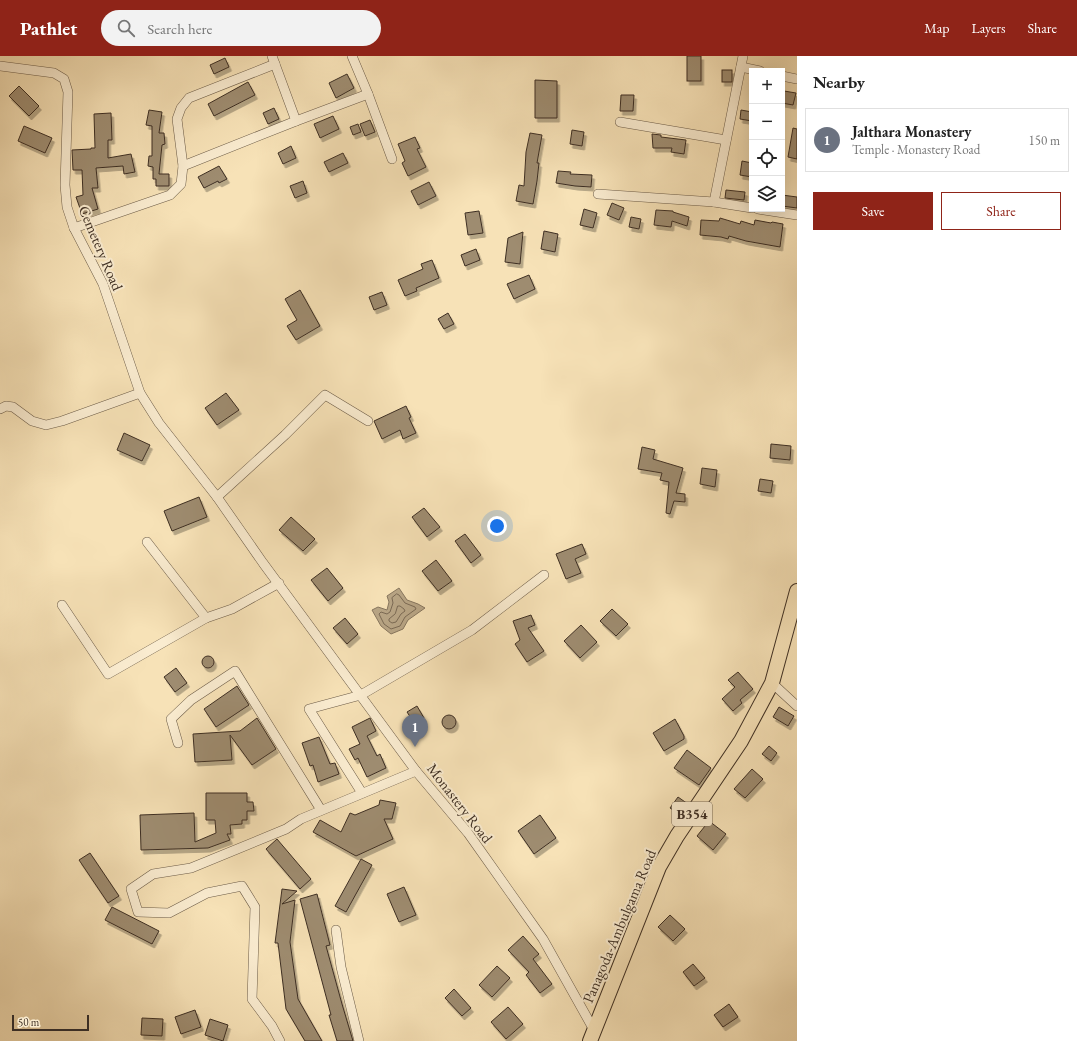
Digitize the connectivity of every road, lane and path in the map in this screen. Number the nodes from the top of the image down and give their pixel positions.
1 (352, 56) edge
2 (743, 56) edge
3 (273, 60) edge
4 (0, 66) edge
5 (741, 67) junction
6 (749, 69) edge
7 (785, 77) edge
8 (797, 79) edge
9 (368, 94) junction
10 (296, 120) junction
11 (620, 122) dead end
12 (726, 140) junction
13 (392, 159) dead end
14 (183, 166) junction
15 (598, 194) dead end
16 (714, 202) junction
17 (749, 208) edge
18 (778, 212) edge
19 (797, 215) edge
20 (74, 228) junction
21 (140, 393) junction
22 (0, 409) edge
23 (368, 421) dead end
24 (217, 497) junction
25 (146, 542) dead end
26 (264, 563) joint
27 (544, 575) dead end
28 (278, 583) junction
29 (797, 591) edge
30 (62, 605) dead end
31 (206, 618) junction
32 (772, 683) junction
33 (361, 695) junction
34 (797, 706) edge
35 (178, 743) dead end
36 (416, 771) junction
37 (362, 793) junction
38 (321, 810) junction
39 (336, 930) dead end
40 (592, 1036) edge
41 (280, 1041) edge
42 (359, 1041) edge

1 - 9 street
2 - 5 street
3 - 10 street
3 - 14 street
4 - 20 street, Cemetery Road
5 - 6 street
5 - 12 street
7 - 8 street
9 - 10 street
9 - 13 street
10 - 14 street
11 - 12 street
12 - 16 street
14 - 20 street
15 - 16 street
16 - 17 street
18 - 19 street
20 - 21 street, Cemetery Road
21 - 22 street
21 - 24 street, Cemetery Road
23 - 24 street
24 - 26 street, Cemetery Road
25 - 31 street
26 - 28 street, Monastery Road
27 - 33 street
28 - 31 street
28 - 33 street, Monastery Road
29 - 32 main road, Panagoda-Ambulgama Road / B354
30 - 31 street
32 - 34 street
32 - 40 main road, Panagoda-Ambulgama Road / B354
33 - 36 street, Monastery Road
33 - 37 street
35 - 38 street
36 - 37 street
36 - 40 street, Monastery Road
37 - 38 street
38 - 41 street
39 - 42 street

